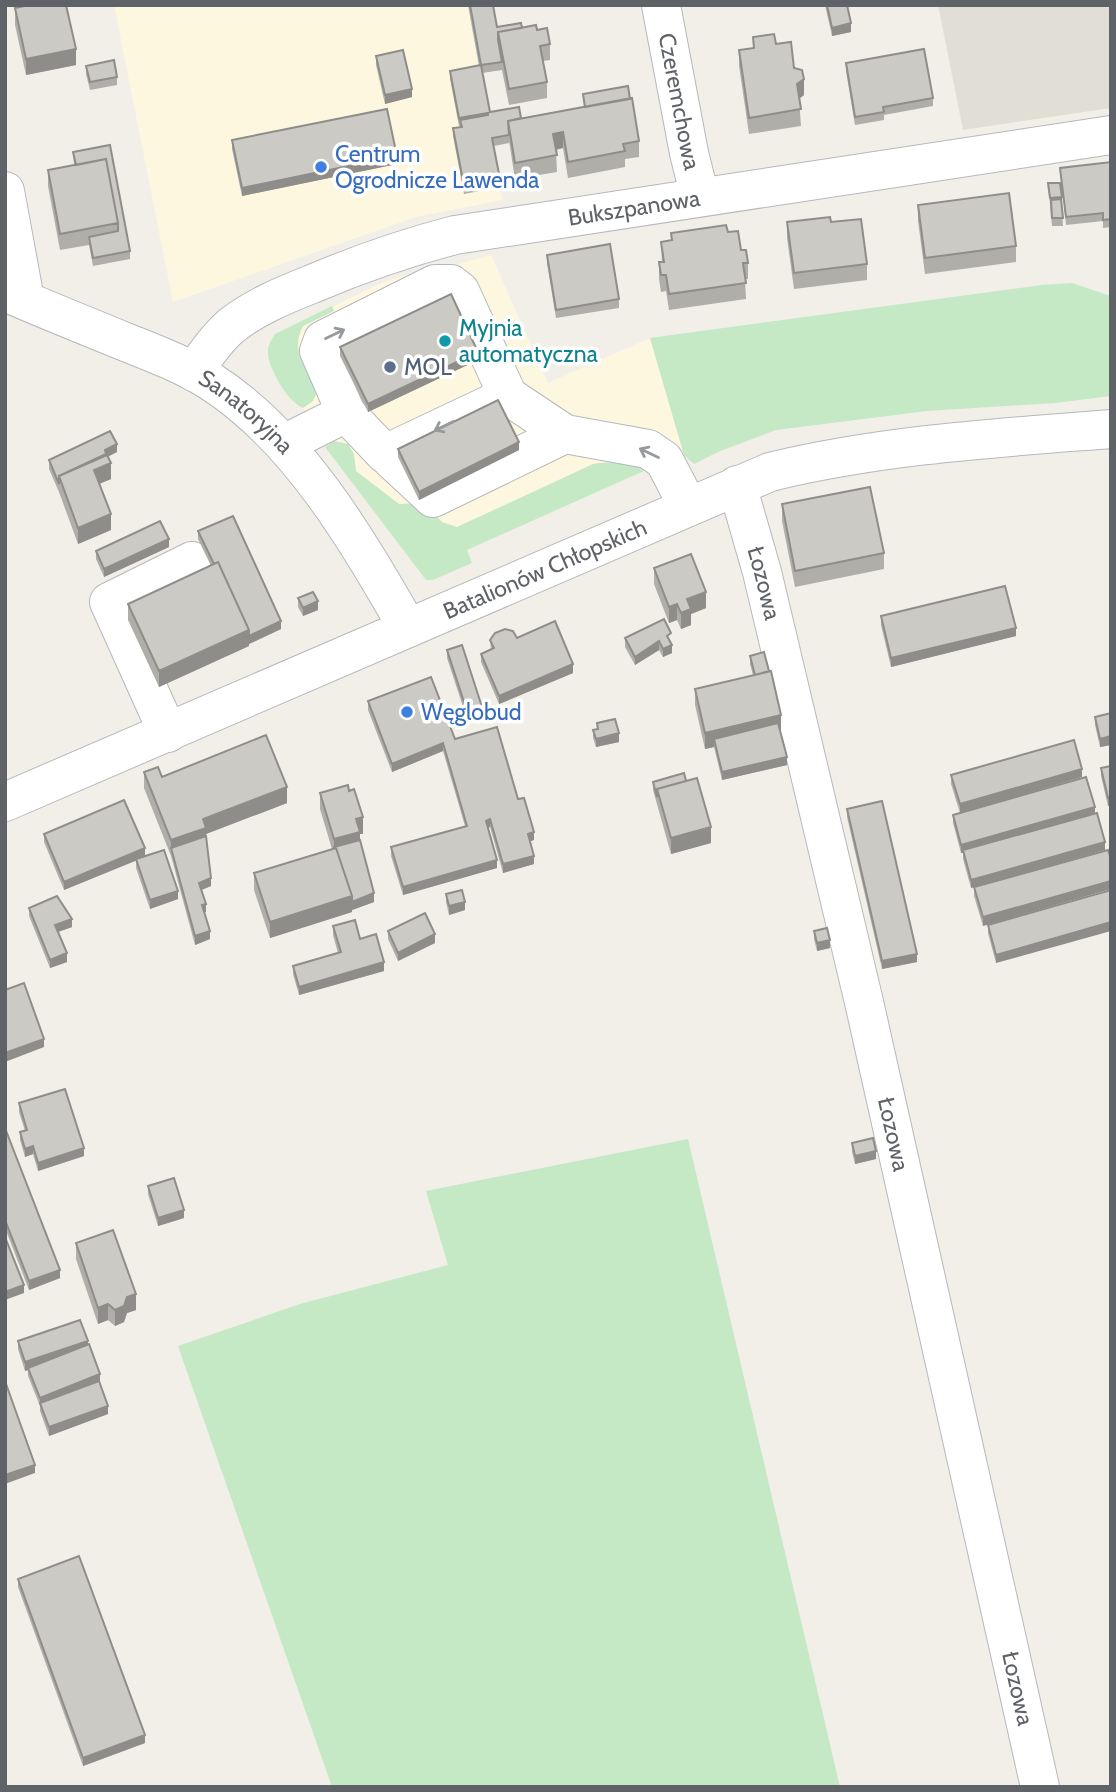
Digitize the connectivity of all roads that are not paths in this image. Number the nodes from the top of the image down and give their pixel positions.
1 (661, 5) edge
2 (1111, 135) edge
3 (5, 191) edge
4 (701, 198) junction
5 (15, 296) edge
6 (194, 372) junction
7 (508, 396) junction
8 (346, 413) junction
9 (1111, 429) edge
10 (565, 434) junction
11 (284, 444) junction
12 (385, 454) junction
13 (737, 485) junction
14 (688, 506) junction
15 (192, 561) dead end
16 (408, 628) junction
17 (168, 733) junction
18 (5, 802) edge
19 (1040, 1787) edge

1 - 4 street, Czeremchowa
2 - 4 street, Bukszpanowa
3 - 5 street
4 - 6 street, Bukszpanowa
5 - 6 street, Sanatoryjna
6 - 11 street, Sanatoryjna
8 -> 7 street
7 - 10 street
7 -> 12 street
8 - 11 street
8 - 12 street
9 - 13 street, Batalionów Chłopskich
10 - 12 street
14 -> 10 street
11 - 16 street, Sanatoryjna
13 - 14 street, Batalionów Chłopskich
13 - 19 street, Łozowa
14 - 16 street, Batalionów Chłopskich
15 - 17 street
16 - 17 street, Batalionów Chłopskich
17 - 18 street, Batalionów Chłopskich

